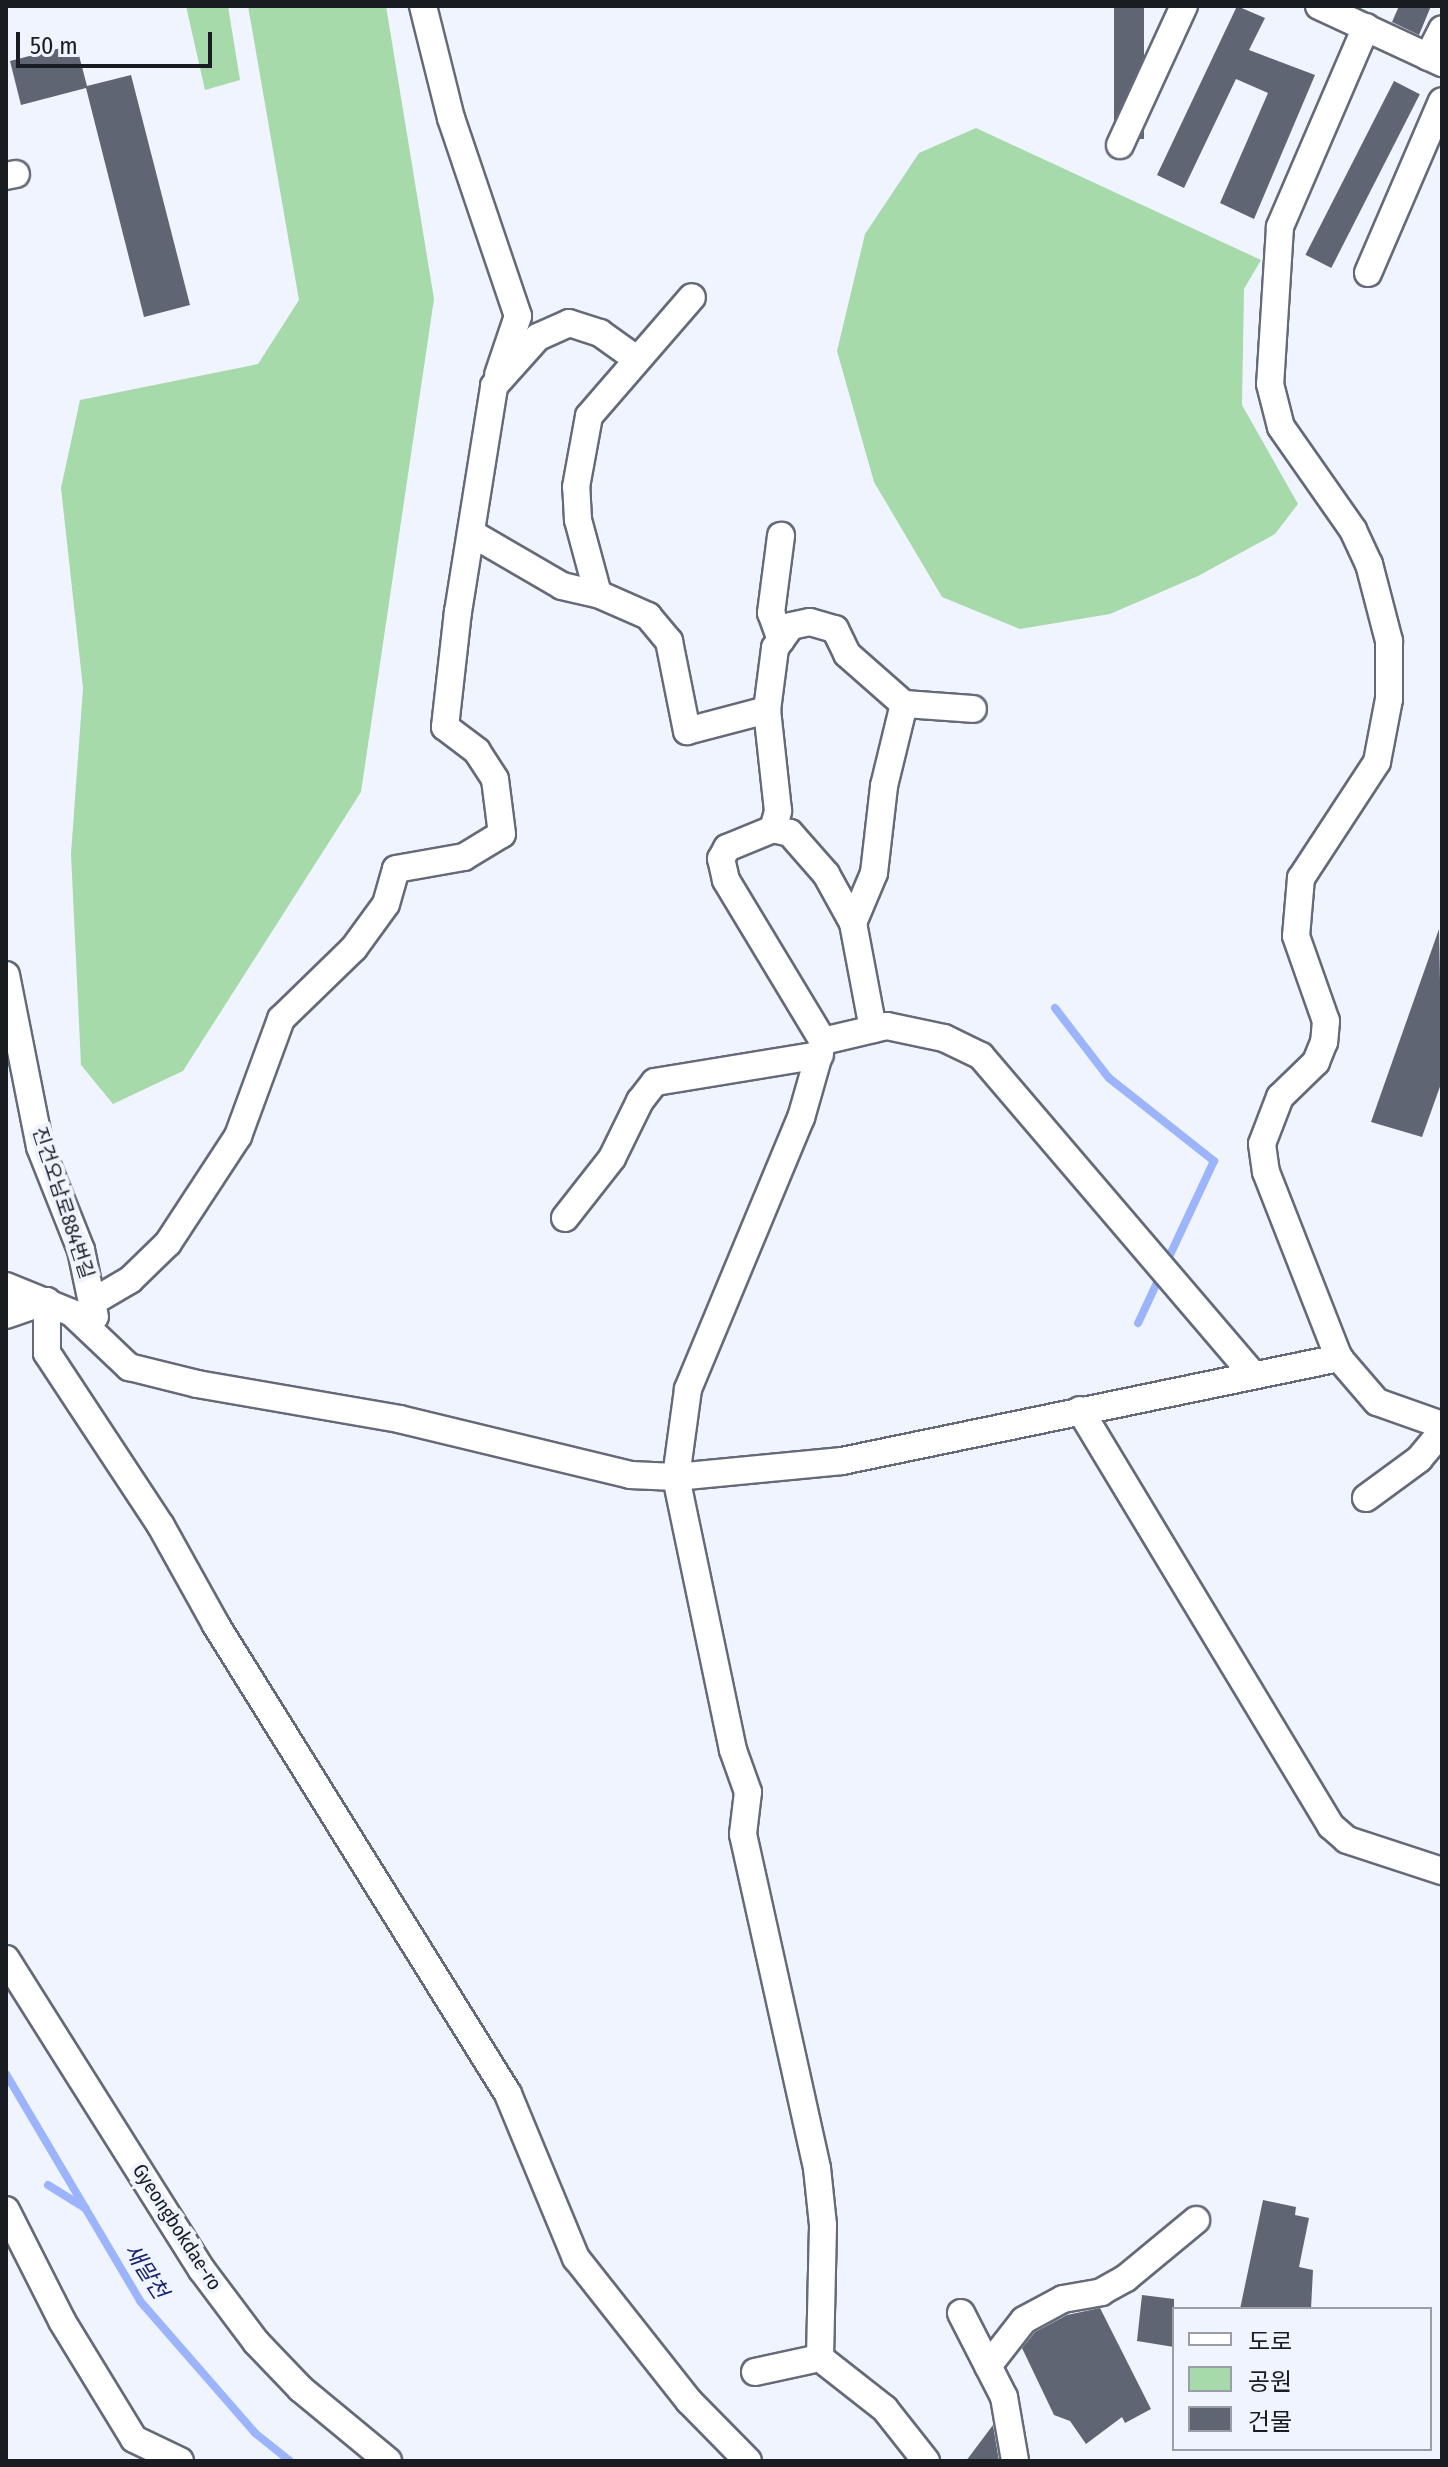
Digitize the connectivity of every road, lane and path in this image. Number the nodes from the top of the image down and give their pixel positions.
1 (423, 6) edge
2 (1184, 6) edge
3 (1331, 8) edge
4 (1366, 27) junction
5 (1442, 29) edge
6 (1435, 60) edge
7 (1442, 101) edge
8 (1120, 145) dead end
9 (1368, 273) dead end
10 (692, 297) dead end
11 (635, 358) junction
12 (494, 386) junction
13 (471, 533) junction
14 (781, 536) dead end
15 (598, 594) junction
16 (781, 640) junction
17 (904, 704) junction
18 (973, 709) dead end
19 (767, 710) junction
20 (773, 829) junction
21 (853, 923) junction
22 (6, 975) edge
23 (873, 1029) junction
24 (821, 1048) junction
25 (565, 1218) dead end
26 (6, 1286) edge
27 (47, 1301) junction
28 (94, 1301) junction
29 (6, 1315) edge
30 (95, 1337) junction
31 (1339, 1358) junction
32 (1252, 1373) junction
33 (1080, 1410) junction
34 (1442, 1425) edge
35 (1442, 1432) edge
36 (676, 1477) junction
37 (1366, 1498) dead end
38 (1442, 1871) edge
39 (6, 1959) edge
40 (6, 2210) edge
41 (1196, 2220) dead end
42 (961, 2313) dead end
43 (820, 2358) junction
44 (988, 2366) junction
45 (755, 2372) dead end
46 (180, 2461) edge
47 (388, 2461) edge
48 (748, 2461) edge
49 (926, 2461) edge
50 (1015, 2461) edge

1 - 12 street
2 - 8 street
3 - 4 street
4 - 6 street
4 - 31 street
5 - 6 street
7 - 9 street
10 - 11 street
11 - 12 street
11 - 15 street
12 - 13 street
13 - 15 street
13 - 28 street
14 - 16 street
15 - 19 street
16 - 17 street
16 - 19 street
17 - 18 street
17 - 21 street
19 - 20 street
20 - 21 street
20 - 24 street
21 - 23 street
22 - 28 street, 진건오남로884번길
23 - 24 street
23 - 32 street
24 - 25 street
24 - 36 street
26 - 27 street
27 - 29 street
27 - 30 street
27 - 48 street
28 - 30 street, 진건오남로884번길
30 - 36 street
31 - 32 street
31 - 34 street
32 - 33 street
33 - 36 street
33 - 38 street
35 - 37 street
36 - 43 street
39 - 47 street, Gyeongbokdae-ro
40 - 46 street
41 - 44 street
42 - 44 street
43 - 45 street
43 - 49 street
44 - 50 street

